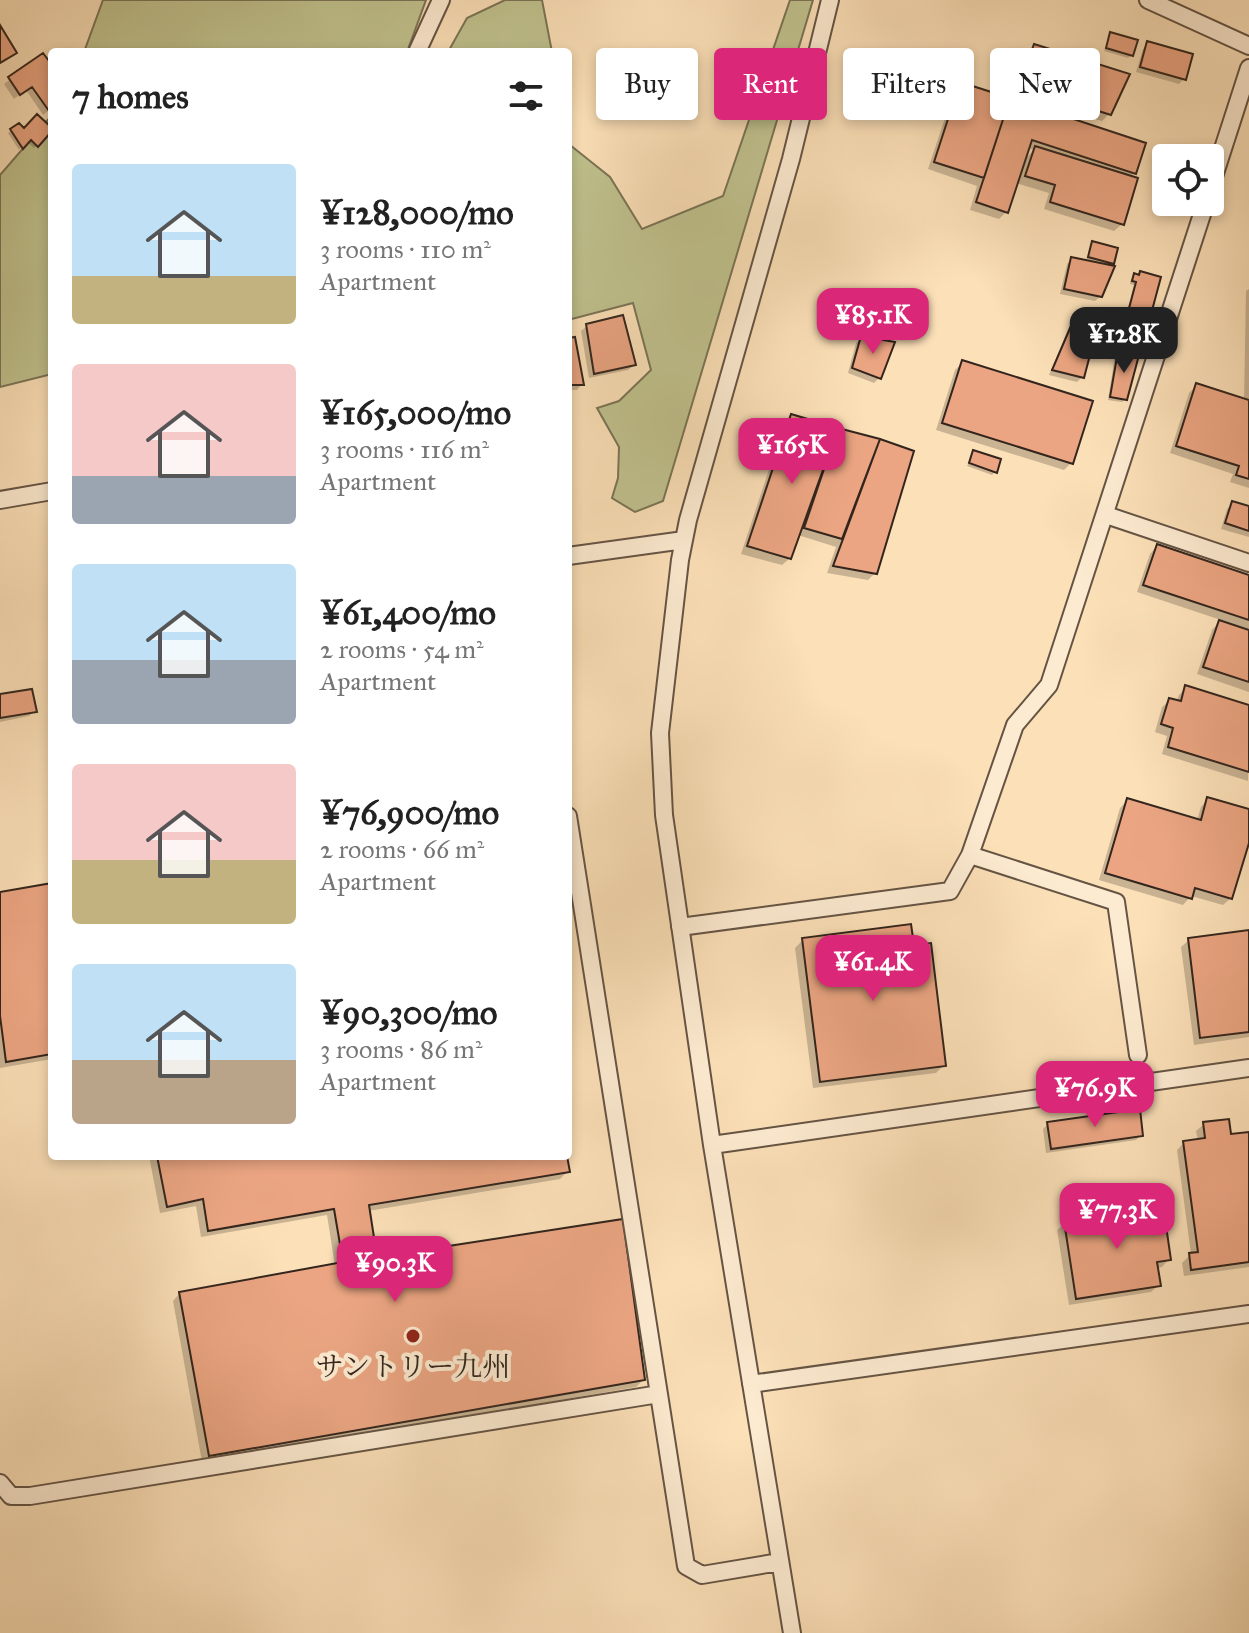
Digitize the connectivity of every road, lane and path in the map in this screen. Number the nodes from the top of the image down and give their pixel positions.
1 (441, 0) edge
2 (830, 0) edge
3 (1148, 0) edge
4 (1249, 46) edge
5 (419, 48) edge
6 (1249, 68) edge
7 (1224, 146) edge
8 (1202, 216) edge
9 (48, 492) edge
10 (0, 500) edge
11 (1106, 515) junction
12 (684, 540) junction
13 (572, 555) edge
14 (1249, 563) edge
15 (572, 841) edge
16 (970, 855) junction
17 (680, 927) junction
18 (1138, 1055) dead end
19 (1249, 1068) edge
20 (712, 1145) junction
21 (1249, 1314) edge
22 (751, 1384) junction
23 (659, 1394) junction
24 (0, 1483) edge
25 (779, 1562) junction
26 (792, 1633) edge

1 - 5 street
2 - 12 street
3 - 4 street
6 - 7 street
8 - 11 street
9 - 10 street
11 - 14 street
11 - 16 street
12 - 13 street
12 - 17 street
15 - 23 street
16 - 17 street
16 - 18 street
17 - 20 street
19 - 20 street
20 - 22 street
21 - 22 street
22 - 25 street
23 - 24 street
23 - 25 street
25 - 26 street

